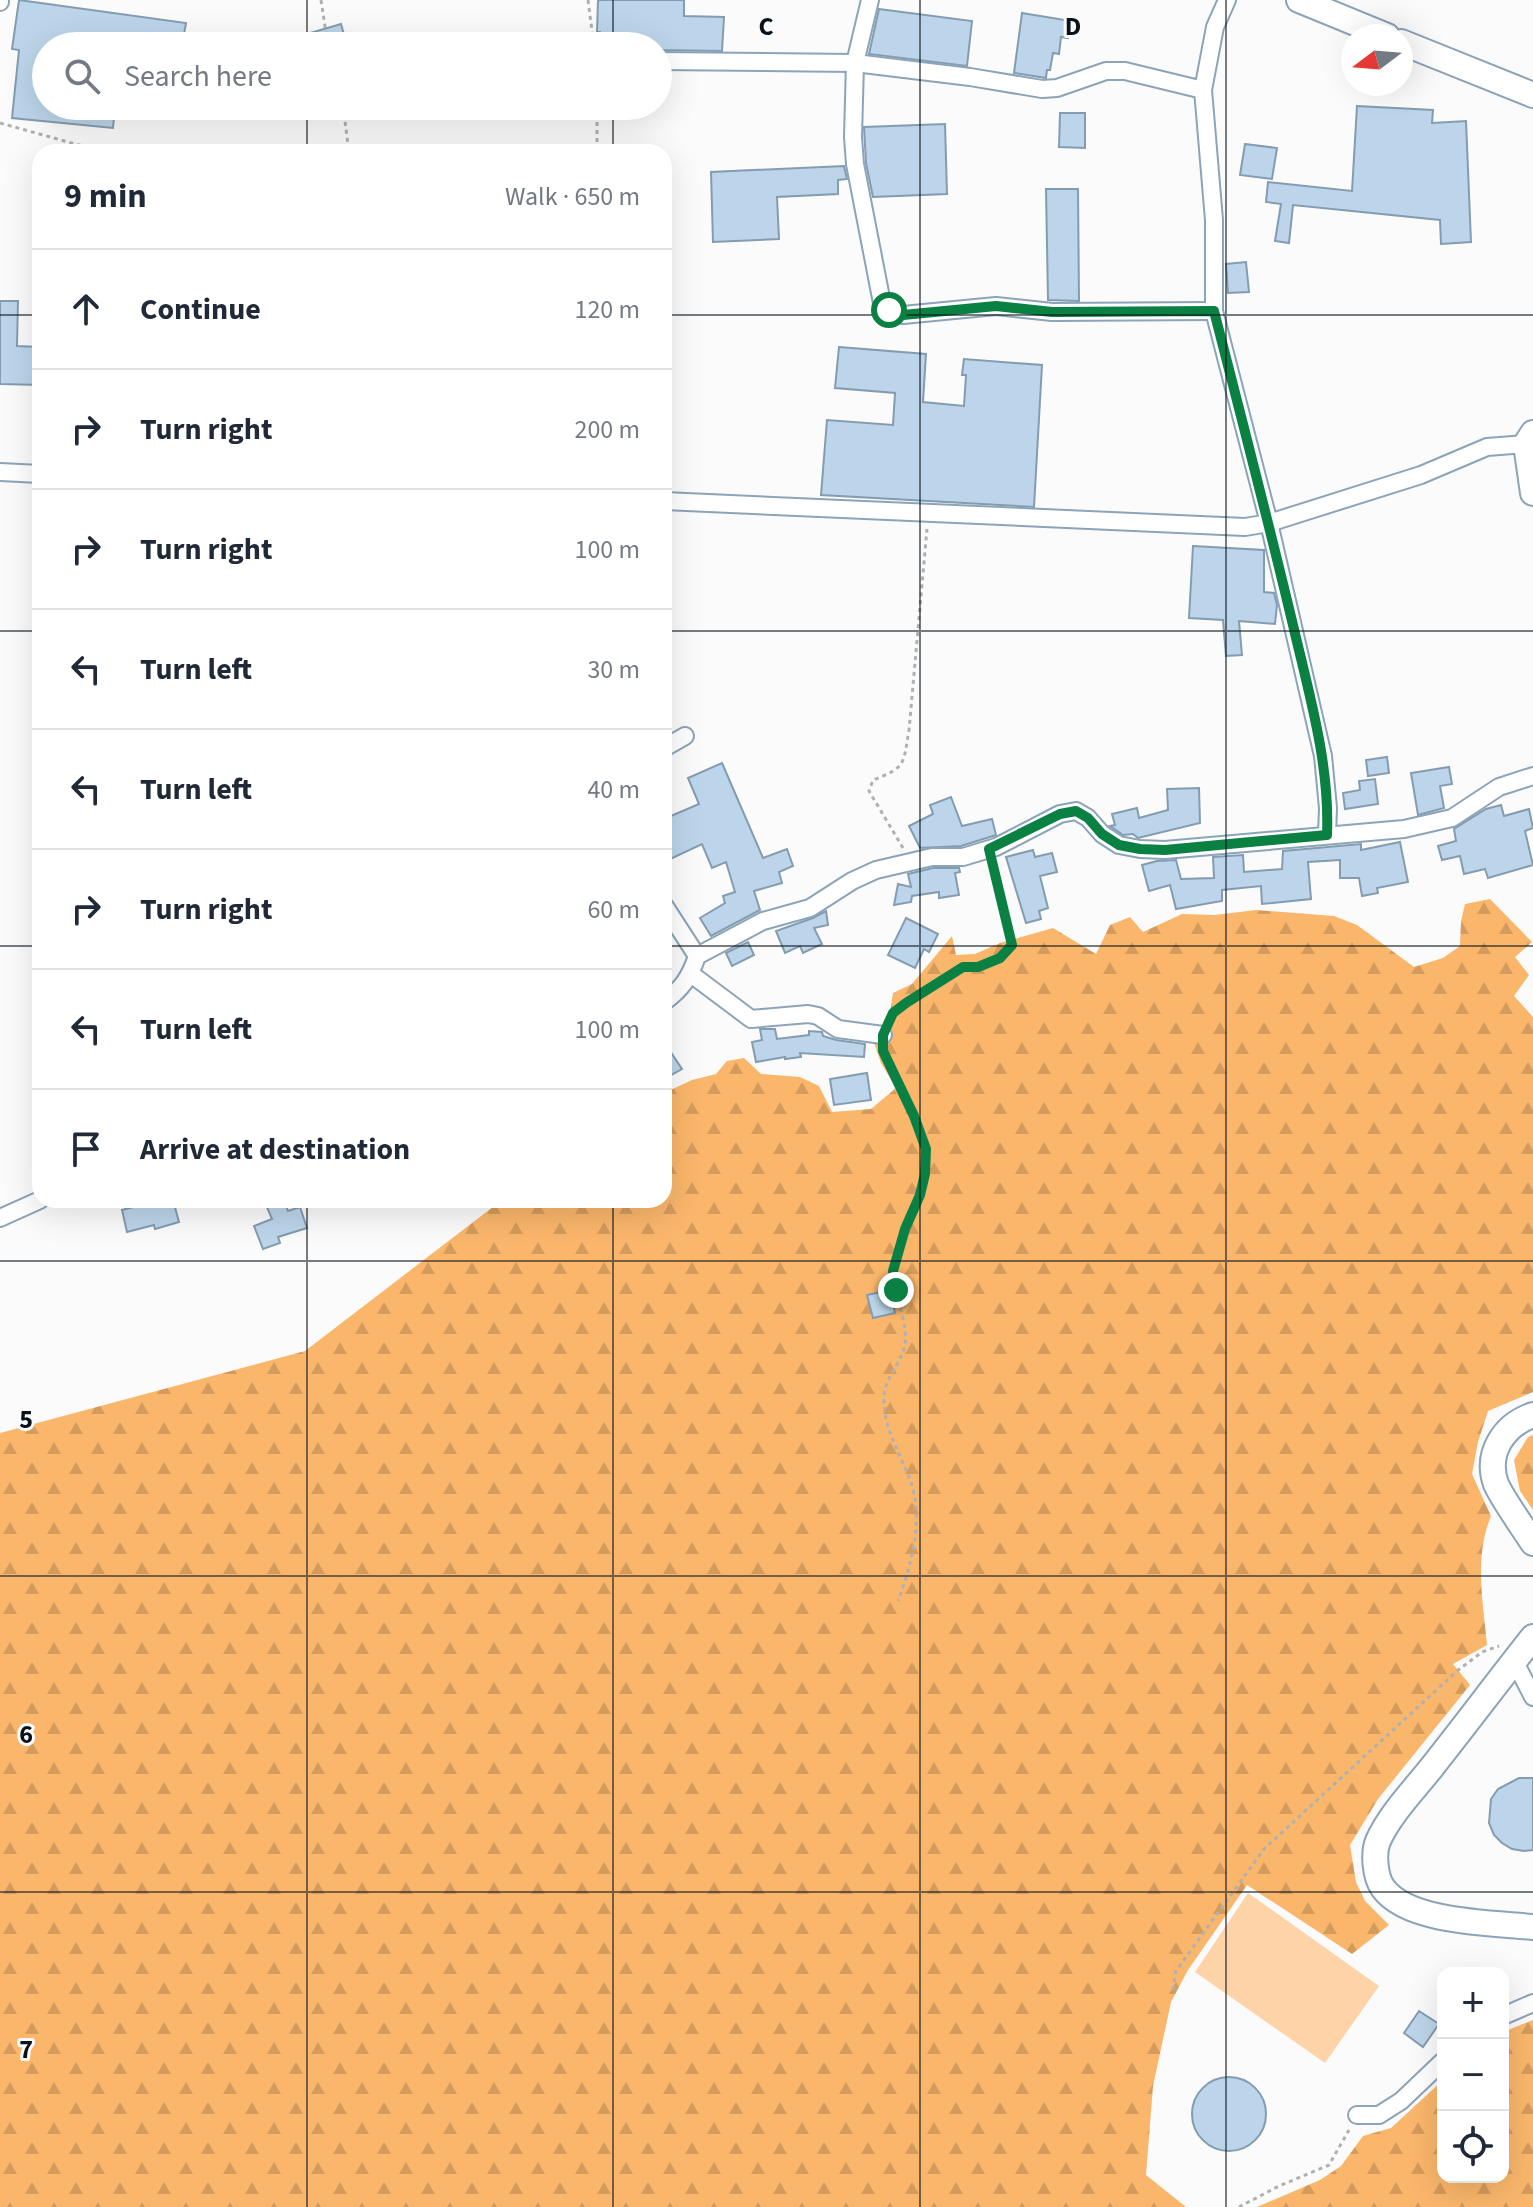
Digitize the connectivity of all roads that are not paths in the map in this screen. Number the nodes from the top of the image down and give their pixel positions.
1 (870, 0) edge
2 (1227, 0) edge
3 (1299, 0) edge
4 (1358, 24) edge
5 (1413, 47) edge
6 (672, 61) edge
7 (855, 63) junction
8 (1203, 90) junction
9 (1533, 95) edge
10 (1214, 311) junction
11 (1529, 438) edge
12 (0, 472) edge
13 (32, 474) edge
14 (1533, 493) edge
15 (672, 501) edge
16 (1269, 523) junction
17 (685, 736) dead end
18 (672, 743) edge
19 (1533, 776) edge
20 (1327, 835) junction
21 (672, 917) edge
22 (697, 956) junction
23 (691, 974) junction
24 (672, 996) edge
25 (883, 1035) road end
26 (32, 1204) edge
27 (0, 1218) edge
28 (1533, 1415) edge
29 (1533, 1543) edge
30 (1525, 1648) edge
31 (1533, 1697) edge
32 (1533, 1927) edge
33 (1533, 2003) edge
34 (1509, 2013) edge
35 (1437, 2067) edge
36 (1357, 2115) road end

1 - 7 street
2 - 8 street
3 - 4 street
5 - 9 street
6 - 7 street
7 - 8 street
7 - 10 street
8 - 10 street
10 - 16 street
11 - 14 street
11 - 16 street
12 - 13 street
15 - 16 street
16 - 20 street
17 - 18 street
19 - 20 street
20 - 22 street
21 - 22 street
22 - 23 street
23 - 24 street
23 - 25 street
26 - 27 street
28 - 29 street
30 - 31 street
30 - 32 street
33 - 34 street
35 - 36 street

